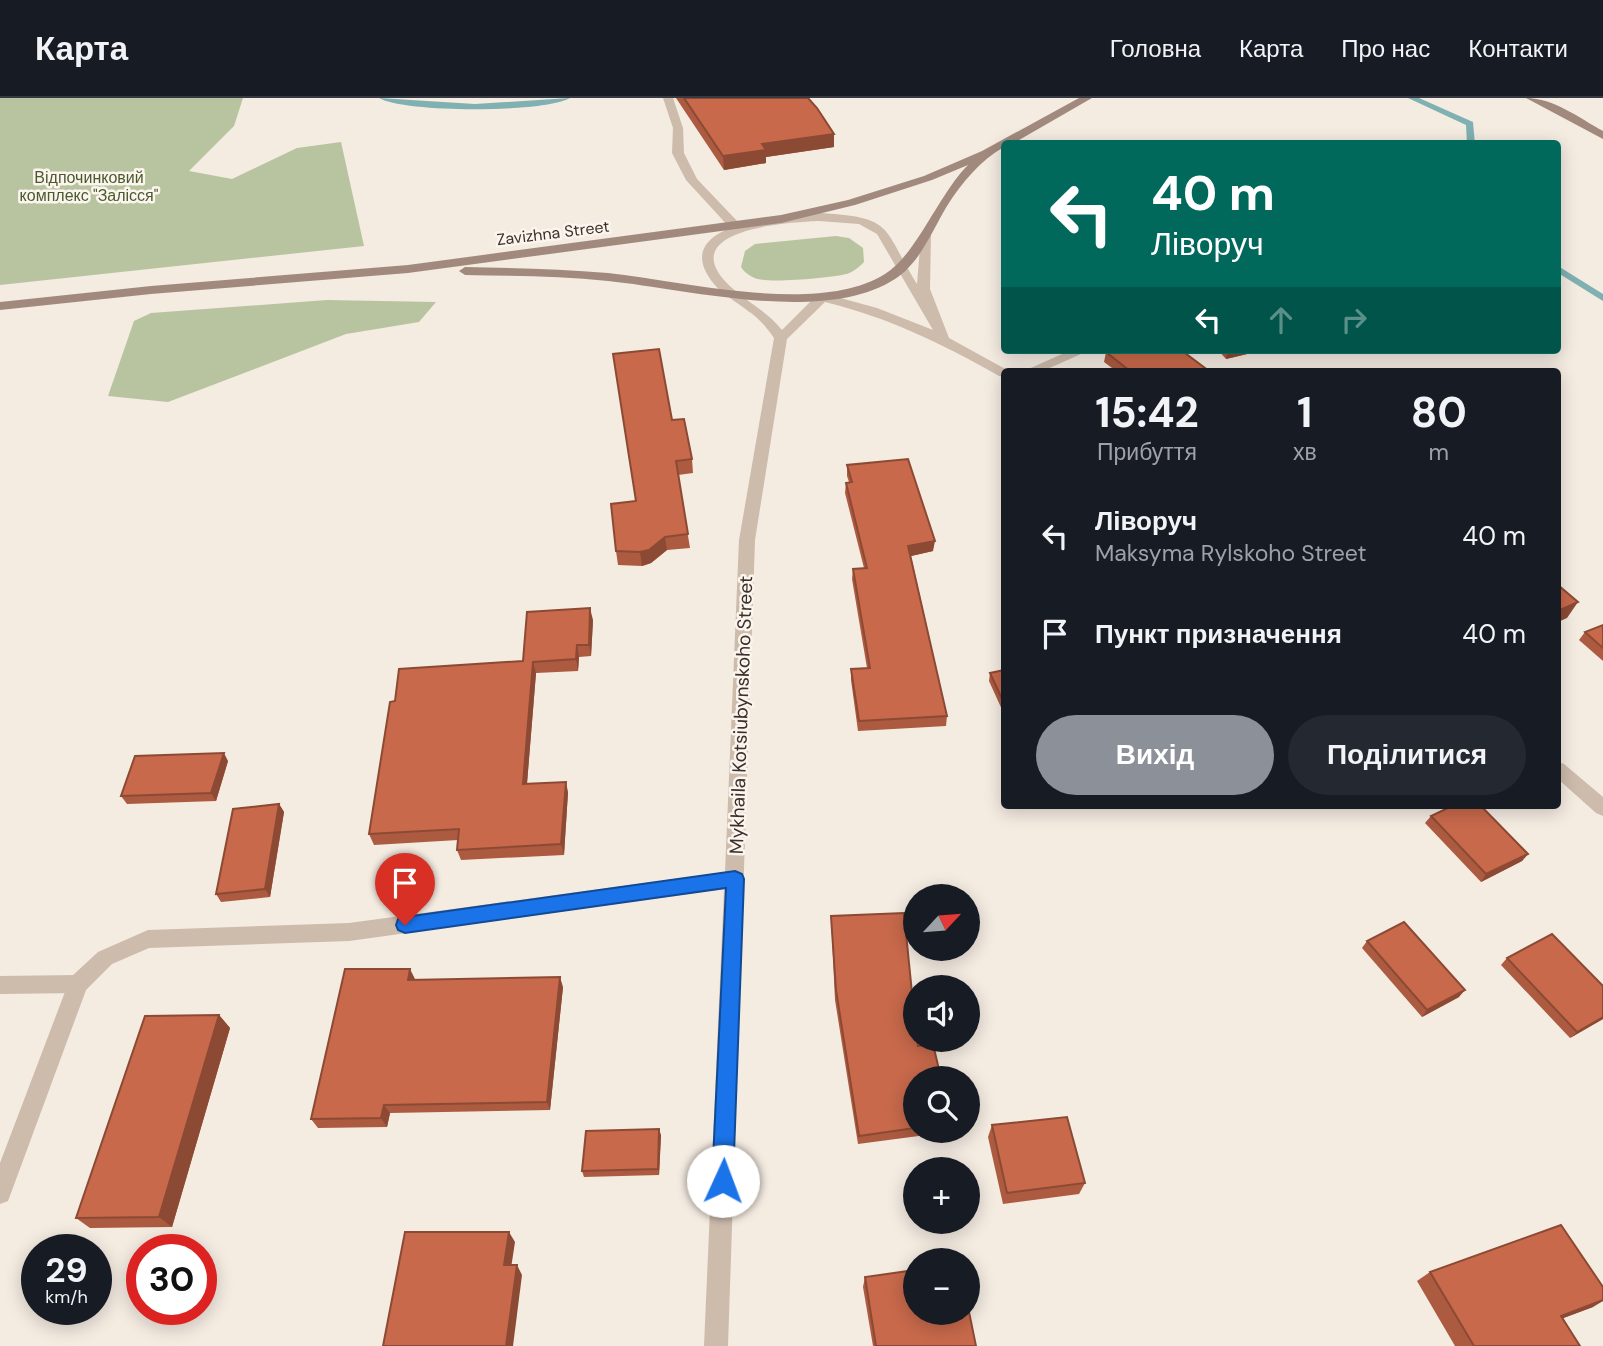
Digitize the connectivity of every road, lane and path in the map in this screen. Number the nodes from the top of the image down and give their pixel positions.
1 (668, 98) edge
2 (1087, 98) edge
3 (1531, 98) edge
4 (1603, 136) edge
5 (1010, 140) edge
6 (1001, 145) edge
7 (986, 153) junction
8 (781, 219) junction
9 (735, 226) junction
10 (927, 236) junction
11 (901, 268) junction
12 (408, 269) junction
13 (730, 293) junction
14 (822, 297) junction
15 (0, 306) edge
16 (927, 308) junction
17 (943, 337) junction
18 (780, 338) junction
19 (1073, 354) edge
20 (1038, 368) edge
21 (1001, 371) edge
22 (1561, 772) edge
23 (1603, 808) edge
24 (735, 879) junction
25 (78, 984) junction
26 (0, 985) edge
27 (0, 1193) edge
28 (716, 1346) edge

1 - 9 street
2 - 5 main road, Zavizhna Street
3 - 4 main road
6 - 7 main road, Zavizhna Street
7 - 8 main road, Zavizhna Street
7 - 10 main road
8 - 9 main road, Zavizhna Street
8 - 11 street
8 - 13 street
9 - 12 main road, Zavizhna Street
10 - 11 main road
10 - 16 street
11 - 14 main road
11 - 16 street
12 - 13 main road
12 - 15 main road, Zavizhna Street
13 - 14 main road
13 - 18 street
14 - 17 street
14 - 18 street
16 - 17 street
17 - 21 street
18 - 24 street, Mykhaila Kotsiubynskoho Street
19 - 20 street
22 - 23 street
24 - 25 street
24 - 28 street, Mykhaila Kotsiubynskoho Street
25 - 26 street
25 - 27 street

